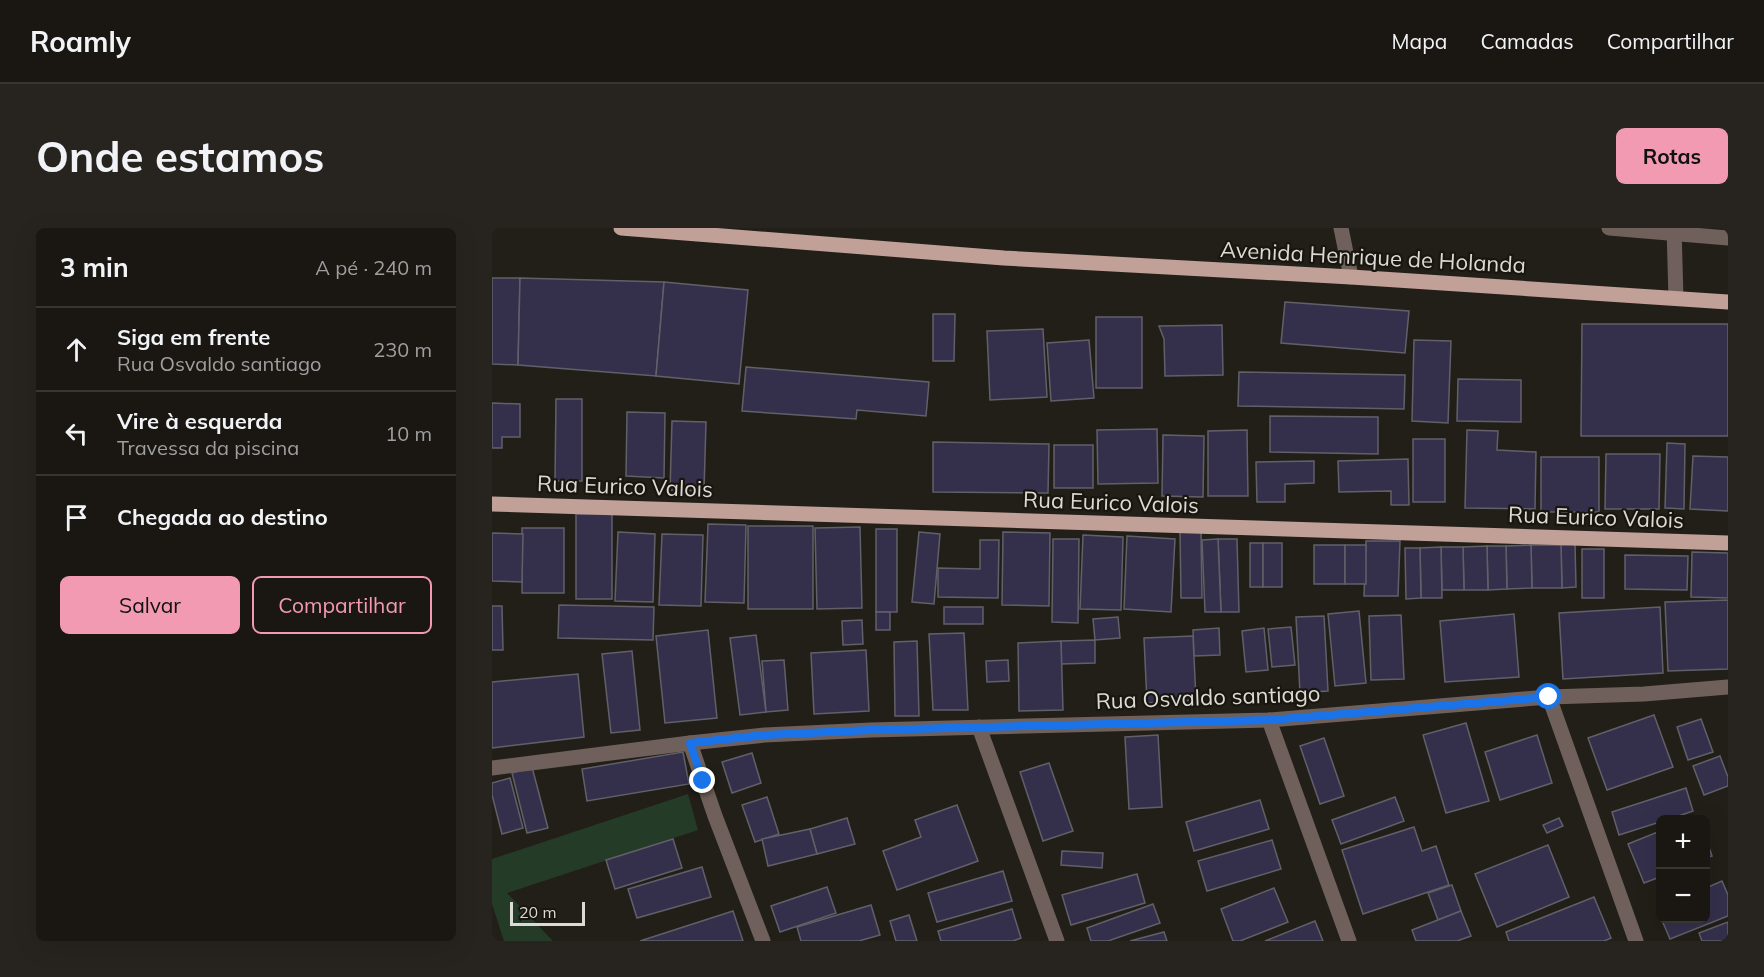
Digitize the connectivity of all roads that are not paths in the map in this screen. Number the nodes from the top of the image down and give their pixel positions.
1 (621, 228) edge
2 (1341, 228) edge
3 (1609, 228) edge
4 (1674, 231) edge
5 (1728, 238) edge
6 (1351, 277) junction
7 (1676, 298) junction
8 (1728, 302) edge
9 (492, 504) edge
10 (1728, 543) edge
11 (1728, 687) edge
12 (1549, 697) junction
13 (1269, 720) junction
14 (979, 727) junction
15 (690, 743) junction
16 (492, 768) edge
17 (763, 941) edge
18 (1057, 941) edge
19 (1349, 941) edge
20 (1636, 941) edge

1 - 6 main road, Avenida Henrique de Holanda
2 - 6 street
3 - 4 street
4 - 5 street
4 - 7 street
6 - 7 main road, Avenida Henrique de Holanda
7 - 8 main road, Avenida Henrique de Holanda
9 - 10 main road, Rua Eurico Valois
11 - 12 street, Rua Osvaldo santiago
12 - 13 street, Rua Osvaldo santiago
12 - 20 street
13 - 14 street, Rua Osvaldo santiago
13 - 19 street
14 - 15 street, Rua Osvaldo santiago
14 - 18 street
15 - 16 street, Rua Osvaldo santiago
15 - 17 street

